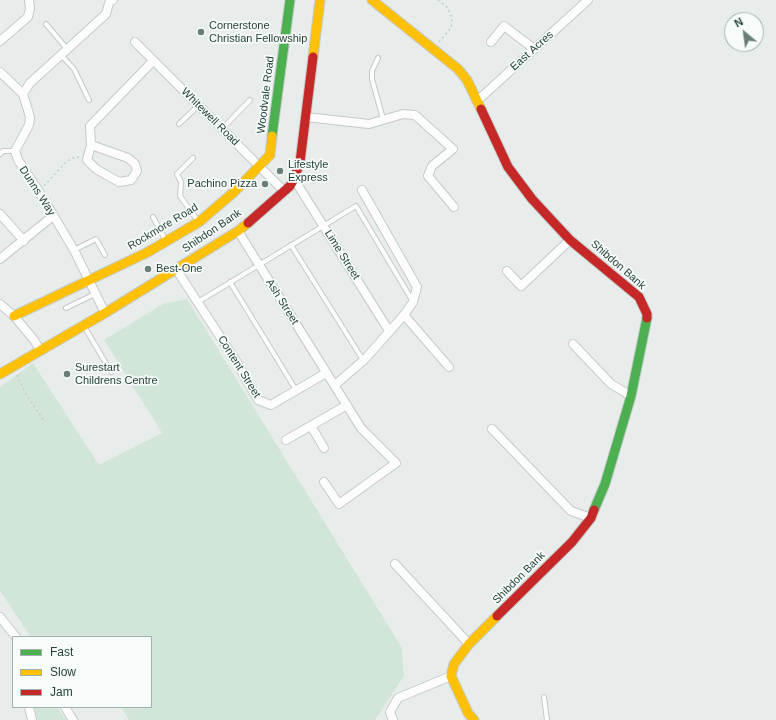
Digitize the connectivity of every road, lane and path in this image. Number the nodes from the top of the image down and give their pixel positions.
1 (29, 0) edge
2 (110, 0) edge
3 (113, 0) edge
4 (290, 0) edge
5 (320, 0) edge
6 (372, 0) edge
7 (438, 0) edge
8 (588, 0) edge
9 (46, 24) dead end
10 (0, 41) edge
11 (135, 42) dead end
12 (491, 42) dead end
13 (434, 49) junction
14 (534, 49) junction
15 (68, 50) junction
16 (62, 56) junction
17 (378, 58) dead end
18 (153, 61) junction
19 (0, 74) edge
20 (23, 94) junction
21 (89, 100) dead end
22 (250, 100) dead end
23 (477, 101) junction
24 (198, 106) junction
25 (306, 117) junction
26 (383, 119) junction
27 (179, 124) dead end
28 (222, 129) junction
29 (91, 146) junction
30 (16, 151) junction
31 (0, 154) edge
32 (193, 158) dead end
33 (87, 160) junction
34 (261, 166) junction
35 (294, 179) junction
36 (362, 190) dead end
37 (284, 192) junction
38 (40, 193) junction
39 (454, 207) dead end
40 (0, 214) edge
41 (53, 216) junction
42 (153, 217) dead end
43 (199, 222) junction
44 (323, 225) junction
45 (238, 231) junction
46 (570, 240) junction
47 (24, 241) junction
48 (166, 241) junction
49 (291, 245) junction
50 (74, 250) junction
51 (105, 255) dead end
52 (0, 259) edge
53 (259, 265) junction
54 (176, 270) junction
55 (507, 271) dead end
56 (88, 280) junction
57 (230, 282) junction
58 (95, 294) junction
59 (197, 302) junction
60 (413, 302) junction
61 (0, 304) edge
62 (66, 308) dead end
63 (105, 313) junction
64 (404, 315) junction
65 (14, 316) junction
66 (84, 326) junction
67 (389, 332) junction
68 (573, 344) dead end
69 (40, 350) junction
70 (363, 360) junction
71 (13, 366) junction
72 (449, 367) dead end
73 (111, 372) dead end
74 (326, 373) junction
75 (0, 374) edge
76 (335, 386) junction
77 (296, 390) junction
78 (631, 396) junction
79 (347, 406) junction
80 (45, 422) dead end
81 (311, 426) junction
82 (492, 429) dead end
83 (286, 440) dead end
84 (324, 448) dead end
85 (324, 482) dead end
86 (591, 518) junction
87 (395, 564) dead end
88 (0, 617) edge
89 (15, 636) edge
90 (469, 644) junction
91 (451, 676) junction
92 (544, 697) dead end
93 (29, 708) edge
94 (66, 708) edge
95 (392, 716) edge
96 (32, 720) edge
97 (74, 720) edge
98 (385, 720) edge
99 (474, 720) edge
100 (547, 720) edge

1 - 10 street
2 - 3 street
2 - 15 street
4 - 34 street, Woodvale Road
5 - 25 street, Shibdon Bank
6 - 13 street, Shibdon Bank
7 - 13 path
8 - 14 street, East Acres
9 - 15 lane
11 - 18 street, Whitewell Road
12 - 14 street
13 - 23 street, Shibdon Bank
14 - 23 street, East Acres
15 - 16 street
16 - 20 street
16 - 21 lane
17 - 26 lane
18 - 24 street, Whitewell Road
18 - 29 street
19 - 20 street
20 - 30 street
22 - 28 lane
23 - 46 street, Shibdon Bank
24 - 27 lane
24 - 28 street, Whitewell Road
25 - 26 street
25 - 35 street, Shibdon Bank
26 - 39 street
28 - 34 street, Whitewell Road
29 - 33 street
29 - 33 street
30 - 31 lane
30 - 38 street, Dunns Way
32 - 43 lane
33 - 38 path
34 - 37 street, Whitewell Road
34 - 43 street, Rockmore Road
35 - 37 street, Shibdon Bank
35 - 44 street, Lime Street
36 - 60 street
37 - 45 street, Shibdon Bank
38 - 41 street, Dunns Way
40 - 47 street
41 - 47 street
41 - 50 street, Dunns Way
42 - 48 lane
43 - 48 street, Rockmore Road
44 - 49 lane
44 - 60 lane
44 - 67 street, Lime Street
45 - 53 street, Ash Street
45 - 54 street, Shibdon Bank
46 - 55 street
46 - 78 street, Shibdon Bank
47 - 52 street
48 - 56 street, Rockmore Road
49 - 53 lane
49 - 70 lane
50 - 51 lane
50 - 56 street, Dunns Way
53 - 57 lane
53 - 74 street, Ash Street
54 - 59 street, Content Street
54 - 63 street, Shibdon Bank
56 - 58 street, Dunns Way
56 - 65 street, Rockmore Road
57 - 59 lane
57 - 77 lane
58 - 62 lane
58 - 63 street, Dunns Way
59 - 77 street, Content Street
60 - 64 street
61 - 65 street
63 - 66 street, Shibdon Bank
64 - 67 street
64 - 72 street
65 - 69 street
66 - 69 street, Shibdon Bank
66 - 73 lane
67 - 70 street
68 - 78 street
69 - 71 street, Shibdon Bank
70 - 76 street
71 - 75 street, Shibdon Bank
71 - 80 path
74 - 76 street, Ash Street
74 - 77 street, Content Street
76 - 79 street, Ash Street
78 - 86 street, Shibdon Bank
79 - 81 street
79 - 85 street, Ash Street
81 - 83 street
81 - 84 street
82 - 86 street
86 - 90 street, Shibdon Bank
87 - 90 street
88 - 89 street
90 - 91 street, Shibdon Bank
91 - 95 street
91 - 99 street
92 - 100 lane
93 - 96 street
94 - 97 street
95 - 98 street

